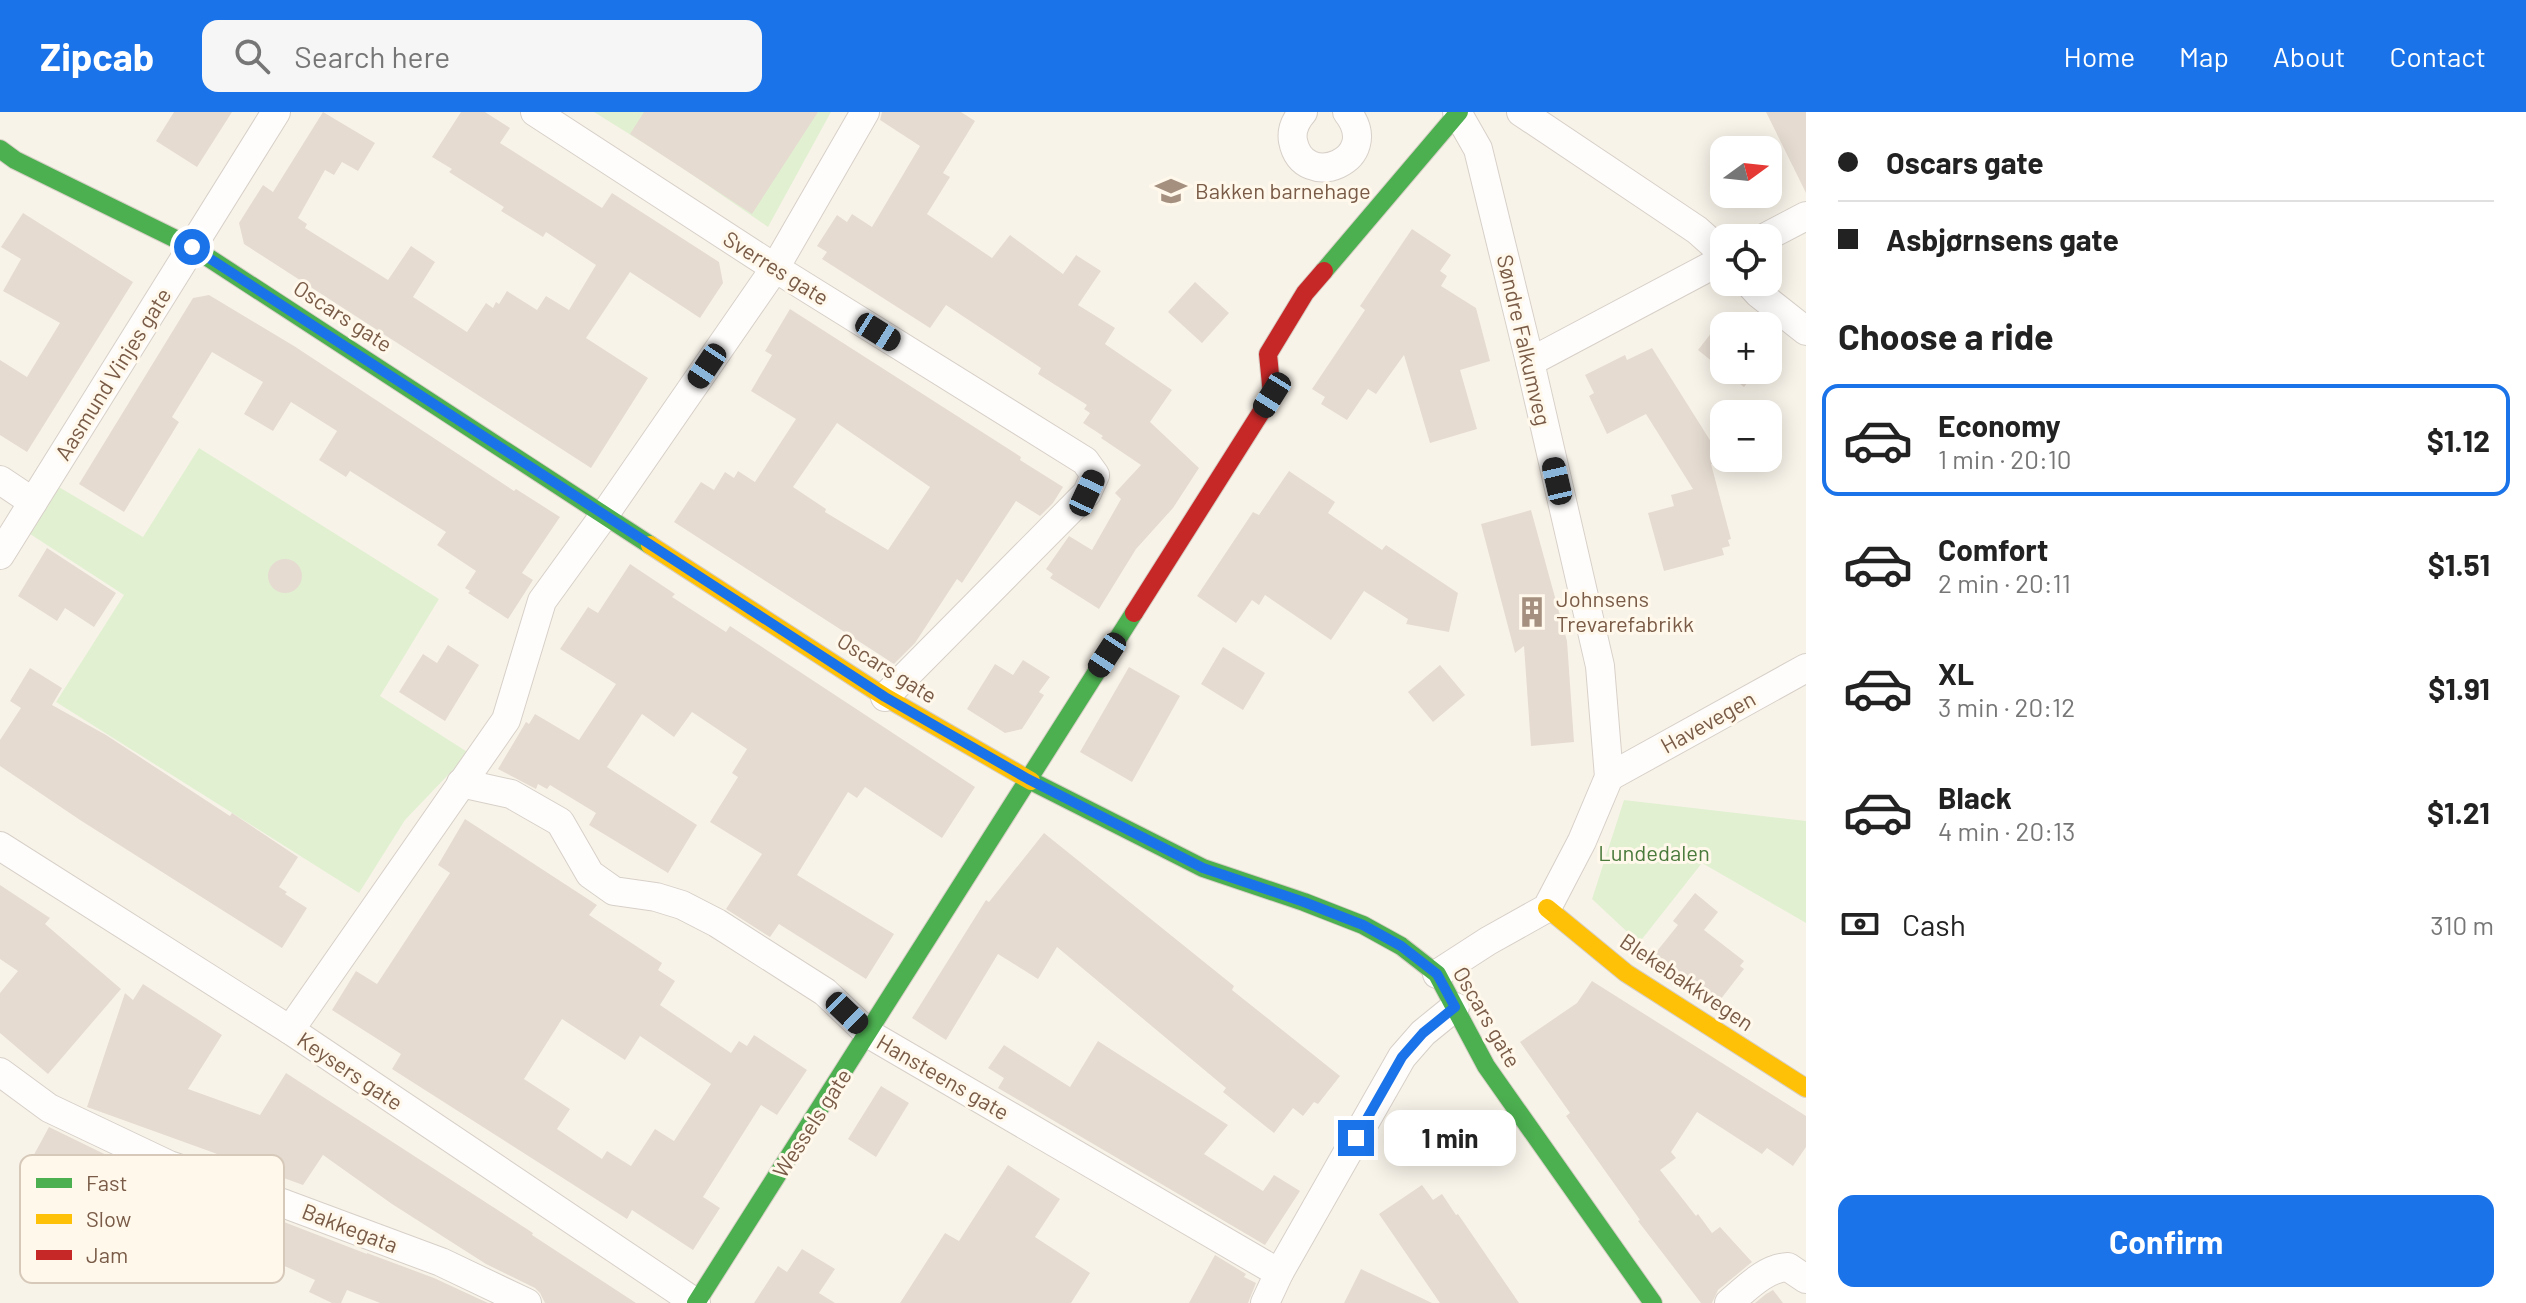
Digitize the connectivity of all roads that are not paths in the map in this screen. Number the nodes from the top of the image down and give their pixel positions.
1 (276, 112) edge
2 (535, 112) edge
3 (865, 112) edge
4 (1303, 112) edge
5 (1347, 112) edge
6 (1458, 112) edge
7 (1521, 112) edge
8 (5, 161) edge
9 (1806, 216) edge
10 (1782, 229) edge
11 (1710, 243) edge
12 (192, 247) junction
13 (1710, 265) edge
14 (775, 268) junction
15 (1762, 296) edge
16 (1806, 331) edge
17 (1530, 362) junction
18 (0, 480) edge
19 (33, 502) junction
20 (605, 514) junction
21 (0, 555) edge
22 (1806, 668) edge
23 (885, 697) junction
24 (1609, 777) junction
25 (1028, 779) junction
26 (461, 783) junction
27 (0, 846) edge
28 (1547, 908) junction
29 (1437, 974) junction
30 (1455, 1007) junction
31 (290, 1030) junction
32 (869, 1034) junction
33 (0, 1072) edge
34 (1806, 1088) edge
35 (148, 1155) edge
36 (284, 1204) edge
37 (1279, 1273) junction
38 (1806, 1279) edge
39 (527, 1303) edge
40 (696, 1303) edge
41 (1265, 1303) edge
42 (1653, 1303) edge
43 (1729, 1303) edge

1 - 12 street, Aasmund Vinjes gate
2 - 14 street, Sverres gate
3 - 14 street
4 - 5 street
6 - 17 street, Søndre Falkumveg
6 - 25 street, Wessels gate
7 - 11 street
8 - 12 street, Oscars gate
9 - 10 street
12 - 19 street, Aasmund Vinjes gate
12 - 20 street, Oscars gate
13 - 17 street
14 - 20 street
14 - 23 street, Sverres gate
15 - 16 street
17 - 24 street, Søndre Falkumveg
18 - 19 street
19 - 21 street, Aasmund Vinjes gate
20 - 23 street, Oscars gate
20 - 26 street
22 - 24 street, Havevegen
23 - 25 street, Oscars gate
24 - 28 street, Søndre Falkumveg
25 - 29 street, Oscars gate
25 - 32 street, Wessels gate
26 - 31 street
26 - 32 street, Hansteens gate
27 - 31 street, Keysers gate
28 - 29 street
28 - 34 street, Blekebakkvegen
29 - 30 street, Oscars gate
30 - 37 street
30 - 42 street, Oscars gate
31 - 40 street, Keysers gate
32 - 37 street, Hansteens gate
32 - 40 street, Wessels gate
33 - 35 street, Bakkegata
36 - 39 street, Bakkegata
37 - 41 street
38 - 43 street

